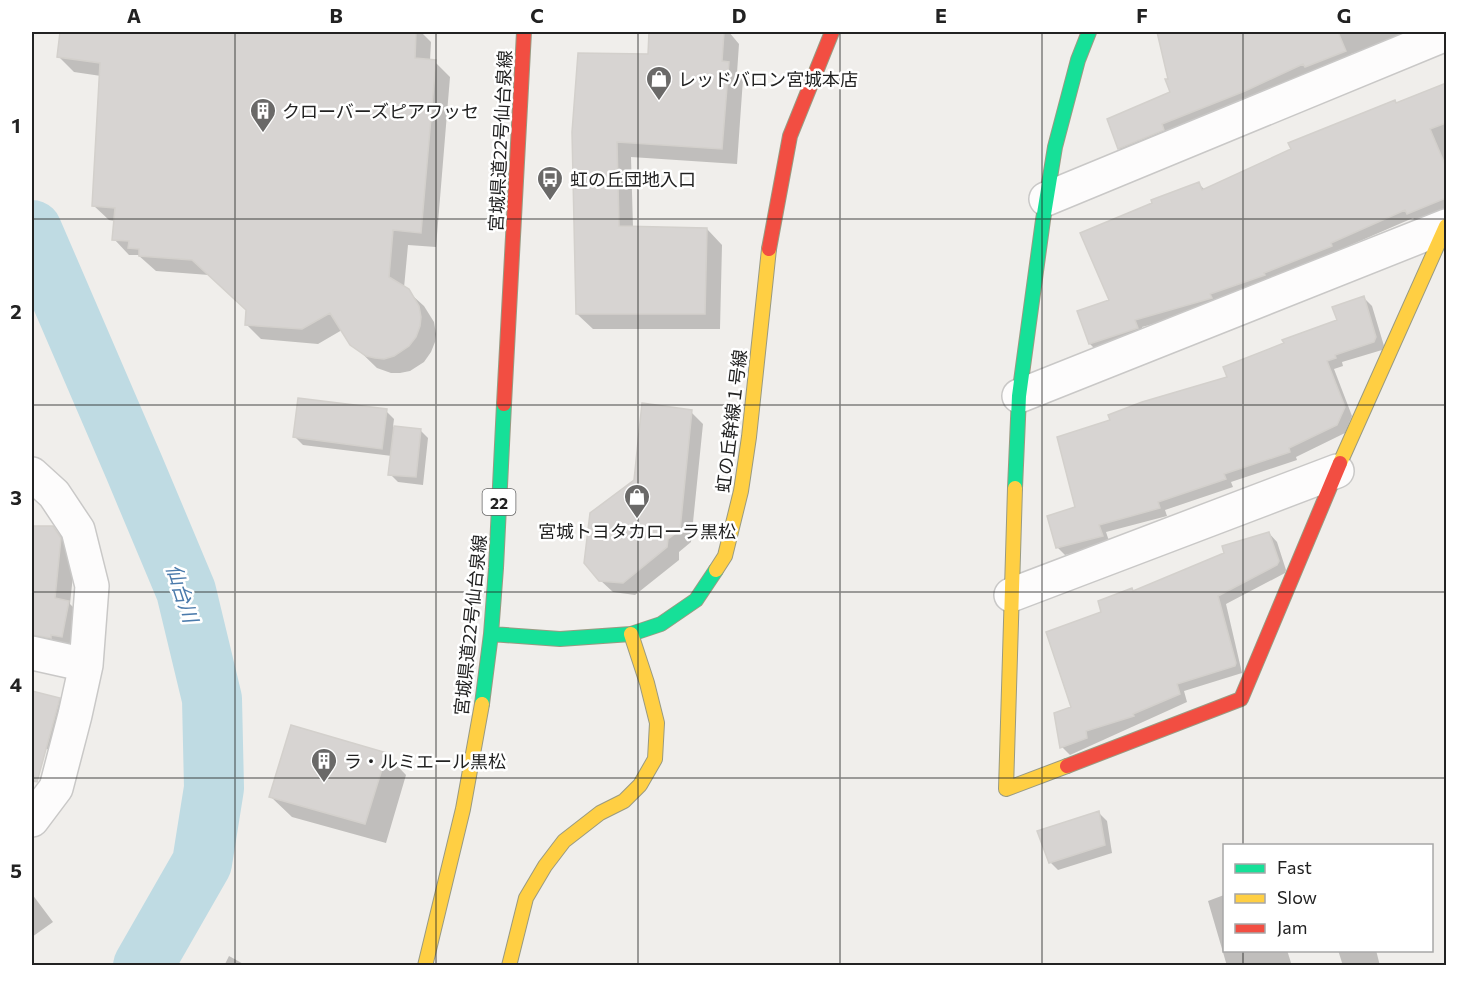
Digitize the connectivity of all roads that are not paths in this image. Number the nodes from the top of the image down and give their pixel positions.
1 (524, 32) edge
2 (832, 32) edge
3 (1089, 32) edge
4 (1446, 34) edge
5 (1046, 199) junction
6 (1446, 226) edge
7 (1019, 396) junction
8 (1337, 471) junction
9 (32, 474) edge
10 (1011, 595) junction
11 (491, 634) junction
12 (631, 634) junction
13 (32, 653) edge
14 (86, 665) junction
15 (32, 820) edge
16 (425, 966) edge
17 (509, 966) edge

1 - 11 street, 宮城県道22号仙台泉線 / 22
2 - 12 street, 虹の丘幹線１号線
3 - 5 street
4 - 5 street
5 - 7 street
6 - 7 street
6 - 8 street
7 - 10 street
8 - 10 street
8 - 10 street
9 - 14 street
11 - 12 street, 虹の丘幹線１号線
11 - 16 street, 宮城県道22号仙台泉線 / 22
12 - 17 street
13 - 14 street
14 - 15 street

